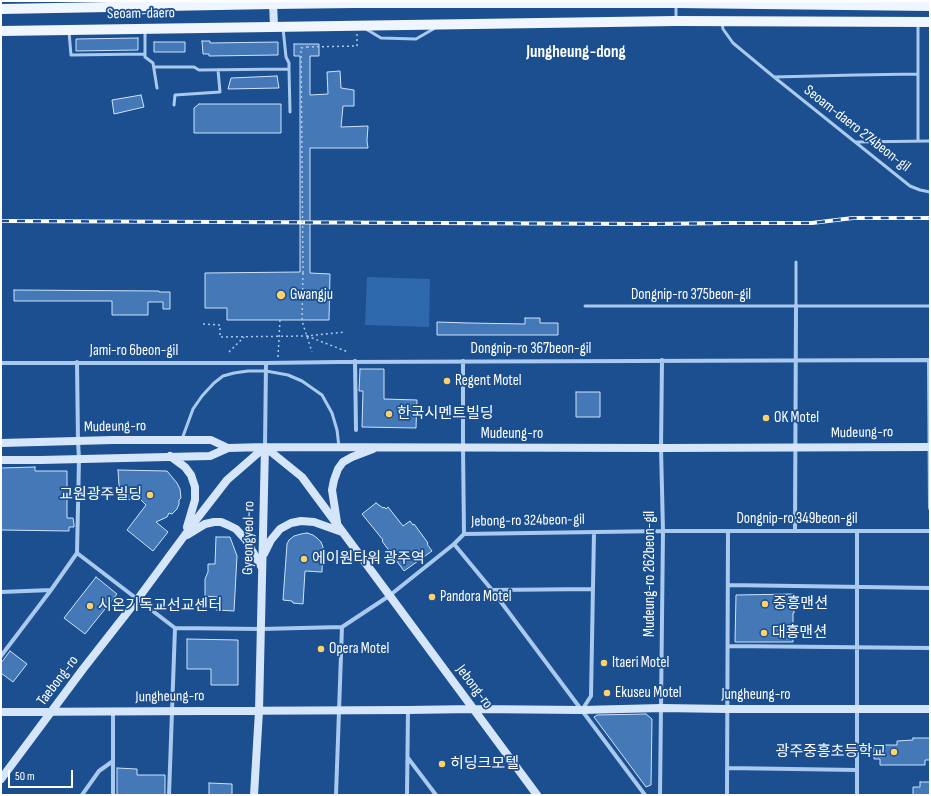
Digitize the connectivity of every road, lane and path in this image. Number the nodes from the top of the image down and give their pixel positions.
1 (210, 1) edge
2 (273, 2) edge
3 (349, 2) edge
4 (462, 2) edge
5 (676, 2) edge
6 (807, 3) edge
7 (79, 4) edge
8 (137, 4) edge
9 (201, 6) junction
10 (930, 6) edge
11 (1, 9) edge
12 (676, 21) junction
13 (722, 21) junction
14 (918, 22) junction
15 (930, 22) edge
16 (359, 26) junction
17 (278, 27) junction
18 (145, 29) junction
19 (69, 30) junction
20 (1, 31) edge
21 (145, 54) junction
22 (154, 67) junction
23 (289, 69) junction
24 (218, 70) junction
25 (917, 74) junction
26 (774, 77) junction
27 (157, 88) dead end
28 (174, 105) dead end
29 (290, 112) dead end
30 (918, 141) junction
31 (930, 141) edge
32 (855, 142) junction
33 (930, 192) edge
34 (796, 262) dead end
35 (585, 306) dead end
36 (796, 306) junction
37 (930, 306) edge
38 (280, 320) dead end
39 (203, 324) dead end
40 (345, 332) dead end
41 (279, 336) junction
42 (306, 336) junction
43 (244, 337) junction
44 (229, 352) dead end
45 (312, 352) dead end
46 (348, 352) dead end
47 (662, 360) junction
48 (796, 360) junction
49 (930, 360) edge
50 (462, 361) junction
51 (77, 362) junction
52 (355, 362) junction
53 (1, 363) edge
54 (266, 363) junction
55 (278, 363) junction
56 (266, 371) junction
57 (356, 430) dead end
58 (182, 440) junction
59 (78, 441) junction
60 (1, 443) edge
61 (265, 447) junction
62 (340, 447) junction
63 (381, 447) junction
64 (463, 447) junction
65 (930, 447) edge
66 (228, 448) junction
67 (661, 448) junction
68 (795, 448) junction
69 (170, 456) junction
70 (79, 459) junction
71 (1, 460) edge
72 (930, 508) edge
73 (340, 529) junction
74 (663, 531) junction
75 (728, 531) junction
76 (795, 531) junction
77 (857, 531) junction
78 (930, 531) edge
79 (594, 532) junction
80 (464, 534) junction
81 (184, 536) junction
82 (454, 544) junction
83 (77, 553) junction
84 (263, 557) junction
85 (262, 569) junction
86 (728, 585) junction
87 (857, 587) junction
88 (930, 588) edge
89 (593, 589) junction
90 (51, 590) junction
91 (492, 590) junction
92 (1, 592) edge
93 (389, 596) junction
94 (137, 600) junction
95 (342, 627) junction
96 (175, 628) junction
97 (261, 629) junction
98 (728, 646) junction
99 (857, 646) junction
100 (930, 648) edge
101 (1, 656) edge
102 (662, 708) junction
103 (473, 709) junction
104 (727, 709) junction
105 (857, 709) junction
106 (930, 709) edge
107 (408, 710) junction
108 (582, 710) junction
109 (172, 711) junction
110 (259, 711) junction
111 (339, 711) junction
112 (1, 712) edge
113 (51, 712) junction
114 (113, 712) junction
115 (408, 758) junction
116 (113, 761) junction
117 (727, 768) junction
118 (857, 770) junction
119 (1, 779) edge
120 (82, 795) edge
121 (113, 795) edge
122 (169, 795) edge
123 (254, 795) edge
124 (336, 795) edge
125 (407, 795) edge
126 (436, 795) edge
127 (537, 795) edge
128 (645, 795) edge
129 (660, 795) edge
130 (727, 795) edge
131 (857, 795) edge

1 - 9 street
2 - 3 main road, Seoam-daero
2 - 9 main road, Seoam-daero
2 - 17 street
3 - 4 main road, Seoam-daero
4 - 5 main road, Seoam-daero
5 - 6 main road, Seoam-daero
5 - 12 lane
6 - 10 main road, Seoam-daero
7 - 8 main road, Seoam-daero
7 - 11 main road, Seoam-daero
8 - 9 main road, Seoam-daero
12 - 13 main road, Seoam-daero
12 - 16 main road, Seoam-daero
13 - 14 main road, Seoam-daero
13 - 26 lane, Seoam-daero 274beon-gil
14 - 15 main road, Seoam-daero
14 - 25 lane
16 - 17 main road, Seoam-daero
16 - 42 path, bridge
17 - 18 main road, Seoam-daero
17 - 23 lane
18 - 19 main road, Seoam-daero
18 - 21 lane
19 - 20 main road, Seoam-daero
19 - 21 lane
21 - 22 lane
22 - 24 lane
22 - 27 lane
23 - 24 lane
23 - 29 lane
24 - 28 lane
25 - 26 lane, Seoam-daero 274beon-gil
25 - 30 lane
26 - 32 lane, Seoam-daero 274beon-gil
30 - 31 lane
30 - 32 lane
32 - 33 lane, Seoam-daero 274beon-gil
34 - 36 lane
35 - 36 lane, Dongnip-ro 375beon-gil
36 - 37 lane, Dongnip-ro 375beon-gil
36 - 48 street
38 - 41 path
39 - 43 path
40 - 42 path
41 - 42 path
41 - 43 path
41 - 55 path
42 - 45 path
42 - 46 path
43 - 44 path
47 - 48 street, Dongnip-ro 367beon-gil
47 - 50 street, Dongnip-ro 367beon-gil
47 - 67 street, Mudeung-ro 262beon-gil
48 - 49 street, Dongnip-ro 367beon-gil
48 - 68 street
49 - 65 street
50 - 52 street, Dongnip-ro 367beon-gil
50 - 64 street
51 - 53 street, Jami-ro 6beon-gil
51 - 54 street, Jami-ro 6beon-gil
51 - 59 street
52 - 55 street, Dongnip-ro 367beon-gil
52 - 57 street
54 - 55 street, Dongnip-ro 367beon-gil
54 - 56 street
56 - 58 lane
56 - 61 street
56 - 62 lane
58 - 59 street, Mudeung-ro
58 - 66 street, Mudeung-ro
59 - 60 street, Mudeung-ro
59 - 70 street
61 - 62 street, Mudeung-ro
61 - 66 street, Mudeung-ro
61 - 73 street, Jebong-ro
61 - 81 street, Taebong-ro
61 - 84 street, Gyeongyeol-ro
62 - 63 street, Mudeung-ro
63 - 64 street, Mudeung-ro
63 - 73 street
64 - 67 street, Mudeung-ro
64 - 80 street
65 - 68 street, Mudeung-ro
65 - 72 street
66 - 69 street, Mudeung-ro
67 - 68 street, Mudeung-ro
67 - 74 street, Mudeung-ro 262beon-gil
68 - 76 street
69 - 70 street, Mudeung-ro
69 - 81 street
70 - 71 street, Mudeung-ro
70 - 83 street
73 - 84 street
73 - 93 street, Jebong-ro
74 - 75 street, Dongnip-ro 349beon-gil
74 - 79 street, Jebong-ro 324beon-gil
74 - 102 street, Mudeung-ro 262beon-gil
75 - 76 street, Dongnip-ro 349beon-gil
75 - 86 street
76 - 77 street, Dongnip-ro 349beon-gil
77 - 78 street, Dongnip-ro 349beon-gil
77 - 87 street
79 - 80 street, Jebong-ro 324beon-gil
79 - 89 street, Jebong-ro 324beon-gil
80 - 82 street, Jebong-ro 324beon-gil
81 - 85 street
81 - 94 street, Taebong-ro
82 - 91 street
82 - 93 street, Jebong-ro 324beon-gil
83 - 90 street
83 - 94 street
84 - 85 street, Gyeongyeol-ro
85 - 97 street, Gyeongyeol-ro
86 - 87 street
86 - 98 street
87 - 88 street
87 - 99 street
89 - 91 street
89 - 108 street
90 - 92 street
90 - 101 street
91 - 108 street
93 - 95 street
93 - 103 street, Jebong-ro
94 - 96 street
94 - 113 street, Taebong-ro
95 - 97 street
95 - 111 street
96 - 97 street
96 - 109 street
97 - 110 street, Gyeongyeol-ro
98 - 99 street
98 - 104 street
99 - 100 street
99 - 105 street
102 - 104 street, Jungheung-ro
102 - 108 street, Jungheung-ro
102 - 129 street, Mudeung-ro 262beon-gil
103 - 107 street, Jungheung-ro
103 - 108 street, Jungheung-ro
103 - 127 street, Jebong-ro
104 - 105 street, Jungheung-ro
104 - 117 street
105 - 106 street, Jungheung-ro
105 - 118 street
107 - 111 street, Jungheung-ro
107 - 115 street
108 - 128 street
109 - 110 street, Jungheung-ro
109 - 114 street, Jungheung-ro
109 - 122 street
110 - 111 street, Jungheung-ro
110 - 123 street, Gyeongyeol-ro
111 - 124 street
112 - 113 street, Jungheung-ro
113 - 114 street, Jungheung-ro
113 - 119 street, Taebong-ro
114 - 116 street
115 - 125 street
115 - 126 street
116 - 120 street
116 - 121 street
117 - 118 street
117 - 130 street
118 - 131 street

